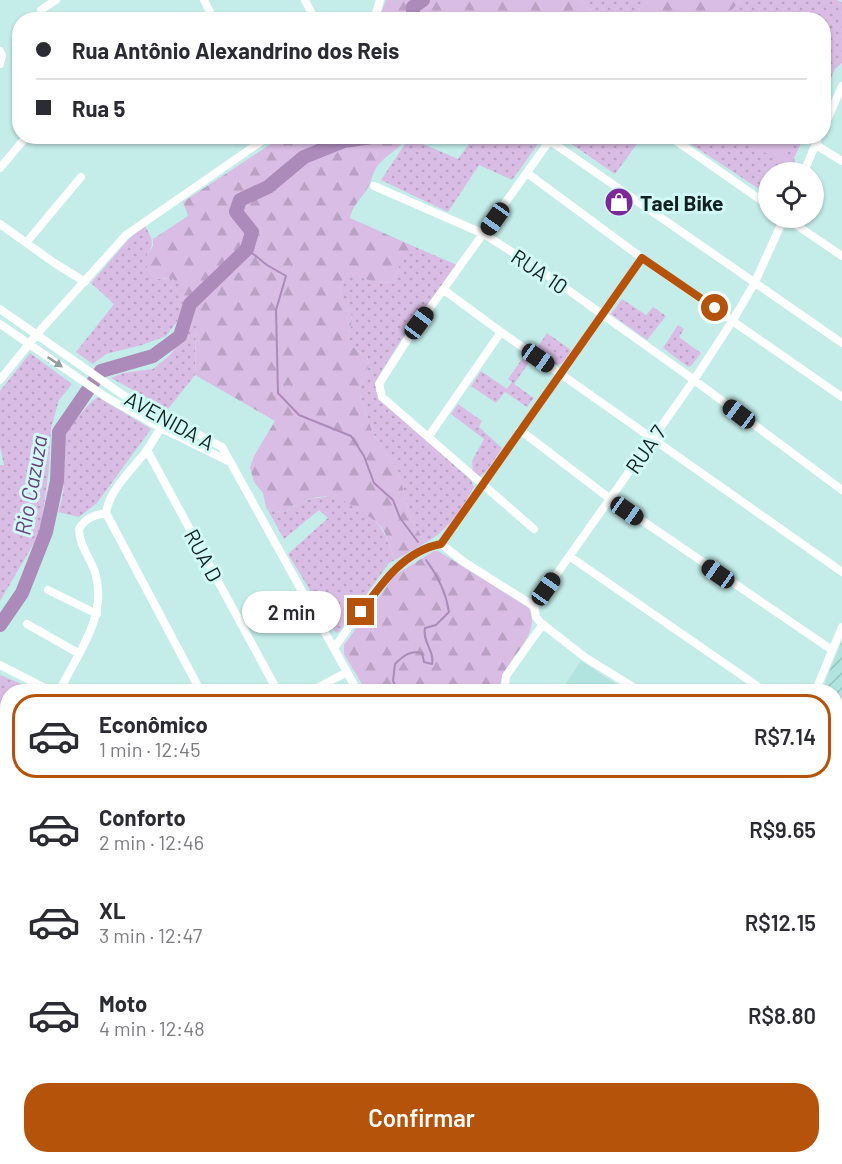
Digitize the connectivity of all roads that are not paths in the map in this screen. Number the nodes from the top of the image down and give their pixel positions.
1 (56, 0) edge
2 (41, 10) dead end
3 (0, 51) edge
4 (0, 64) edge
5 (842, 86) edge
6 (831, 111) edge
7 (20, 144) edge
8 (257, 144) edge
9 (545, 144) edge
10 (557, 144) edge
11 (680, 144) edge
12 (816, 146) joint
13 (842, 161) edge
14 (809, 162) edge
15 (0, 168) edge
16 (527, 173) junction
17 (81, 177) dead end
18 (374, 186) dead end
19 (758, 198) edge
20 (0, 224) edge
21 (780, 228) edge
22 (800, 228) edge
23 (484, 234) junction
24 (26, 243) junction
25 (842, 256) edge
26 (642, 258) junction
27 (85, 282) junction
28 (754, 284) junction
29 (444, 290) junction
30 (0, 309) edge
31 (603, 315) junction
32 (733, 320) junction
33 (0, 324) edge
34 (501, 332) junction
35 (37, 334) junction
36 (842, 343) edge
37 (29, 344) junction
38 (561, 374) junction
39 (0, 380) edge
40 (694, 380) junction
41 (842, 397) edge
42 (167, 417) junction
43 (161, 428) junction
44 (520, 430) junction
45 (429, 436) junction
46 (652, 439) junction
47 (147, 450) junction
48 (232, 463) junction
49 (482, 484) junction
50 (842, 490) edge
51 (609, 498) junction
52 (108, 517) junction
53 (534, 529) dead end
54 (441, 544) junction
55 (569, 556) junction
56 (842, 572) edge
57 (48, 590) dead end
58 (534, 606) junction
59 (97, 614) junction
60 (27, 624) dead end
61 (543, 624) junction
62 (842, 627) edge
63 (334, 648) junction
64 (832, 650) junction
65 (78, 653) junction
66 (0, 665) edge
67 (347, 672) junction
68 (37, 684) edge
69 (63, 684) edge
70 (197, 684) edge
71 (274, 684) edge
72 (325, 684) edge
73 (354, 684) edge
74 (505, 684) edge
75 (628, 684) edge
76 (754, 684) edge
77 (818, 684) edge

1 - 2 street
3 - 4 street
5 - 6 street
7 - 15 street
8 - 27 street
9 - 16 street
10 - 28 street
11 - 19 street
12 - 13 street
12 - 14 street
16 - 23 street
16 - 26 street
17 - 24 street
18 - 23 street, RUA 10
20 - 24 street
21 - 28 street, RUA 7
22 - 25 street
23 - 29 street
23 - 31 street, RUA 10
24 - 27 street
26 - 31 street
26 - 32 street
27 - 35 street
28 - 32 street, RUA 7
28 - 36 street
29 - 34 street
29 - 45 street
30 - 35 street, AVENIDA A
31 - 38 street
31 - 40 street, RUA 10
32 - 40 street, RUA 7
32 - 41 street
33 - 37 street, AVENIDA A
34 - 38 street
34 - 45 street
35 - 37 street
35 - 42 street, AVENIDA A
37 - 39 street
37 -> 43 street, AVENIDA A
38 - 44 street
38 - 46 street
40 - 46 street, RUA 7
40 - 50 street, RUA 10
42 - 43 street
42 - 48 street, AVENIDA A
43 - 47 street
43 - 48 street, AVENIDA A
44 - 49 street
44 - 51 street
45 - 49 street
46 - 51 street, RUA 7
46 - 56 street
47 - 52 street
47 - 71 street, RUA D
48 - 63 street
49 - 53 street
49 - 54 street
51 - 55 street, RUA 7
51 - 64 street
52 - 59 street
52 - 70 street
54 - 58 street
54 - 63 street
55 - 58 street, RUA 7
55 - 76 street
57 - 59 street
58 - 61 street
59 - 65 street
60 - 65 street
61 - 74 street
61 - 75 street
62 - 64 street
63 - 67 street
64 - 77 street
65 - 69 street
66 - 68 street
67 - 72 street
67 - 73 street

